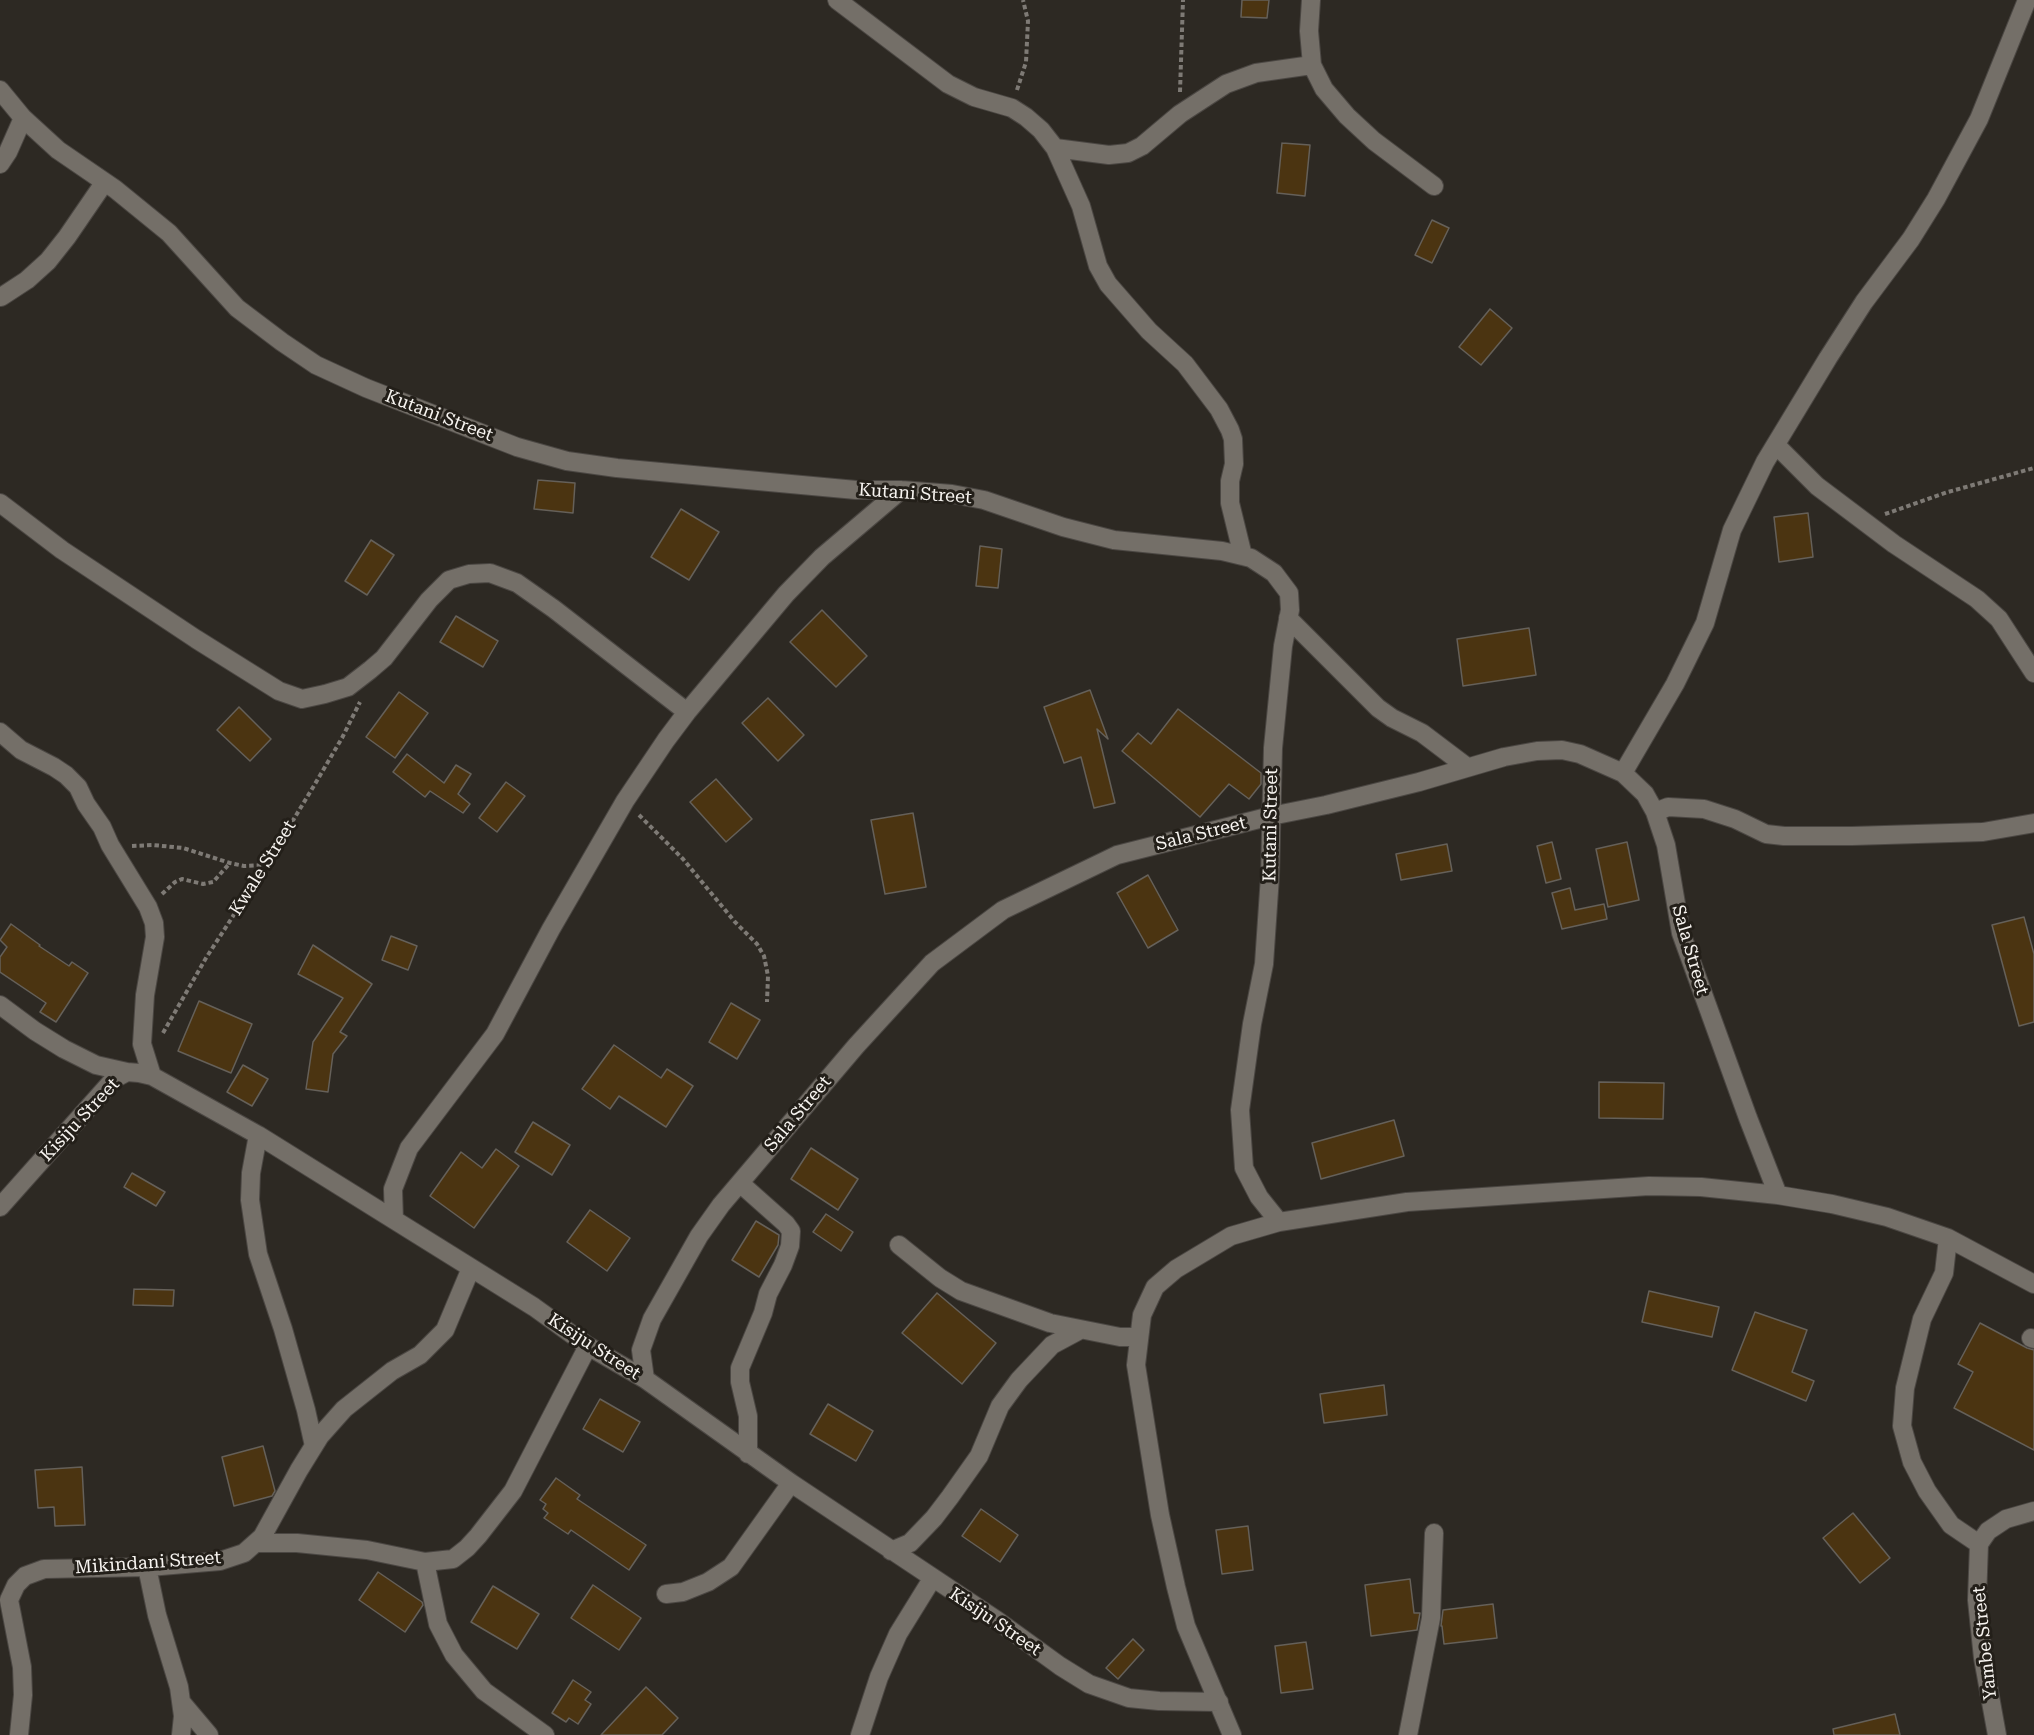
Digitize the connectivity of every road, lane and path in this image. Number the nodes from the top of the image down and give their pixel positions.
1 (837, 0) edge
2 (1023, 0) edge
3 (1183, 0) edge
4 (1311, 0) edge
5 (2027, 0) edge
6 (1311, 65) junction
7 (0, 90) edge
8 (1012, 108) junction
9 (1180, 114) junction
10 (23, 118) junction
11 (1055, 148) junction
12 (1, 158) edge
13 (104, 183) junction
14 (1434, 186) dead end
15 (1, 297) edge
16 (1776, 445) junction
17 (2034, 468) edge
18 (901, 490) junction
19 (0, 503) edge
20 (1864, 521) junction
21 (1243, 556) junction
22 (1288, 618) junction
23 (2034, 674) edge
24 (361, 700) dead end
25 (687, 712) junction
26 (0, 732) edge
27 (1467, 767) junction
28 (1623, 773) junction
29 (625, 801) junction
30 (1655, 812) junction
31 (1271, 816) junction
32 (2034, 823) edge
33 (114, 850) junction
34 (230, 863) junction
35 (266, 866) junction
36 (148, 907) junction
37 (767, 1002) dead end
38 (0, 1005) edge
39 (162, 1034) dead end
40 (127, 1072) junction
41 (152, 1076) junction
42 (258, 1135) junction
43 (741, 1184) junction
44 (1778, 1194) junction
45 (0, 1208) edge
46 (394, 1220) junction
47 (1279, 1222) junction
48 (1948, 1238) junction
49 (899, 1245) dead end
50 (471, 1268) junction
51 (2032, 1279) edge
52 (1080, 1330) junction
53 (1138, 1337) junction
54 (588, 1346) junction
55 (645, 1379) junction
56 (314, 1446) junction
57 (748, 1454) junction
58 (791, 1483) junction
59 (2034, 1511) edge
60 (1434, 1533) dead end
61 (255, 1543) junction
62 (1979, 1544) junction
63 (891, 1551) junction
64 (425, 1562) junction
65 (147, 1567) junction
66 (932, 1579) junction
67 (666, 1594) dead end
68 (1219, 1702) junction
69 (182, 1703) junction
70 (19, 1735) edge
71 (181, 1735) edge
72 (209, 1735) edge
73 (545, 1735) edge
74 (860, 1735) edge
75 (1232, 1735) edge
76 (1408, 1735) edge
77 (1998, 1735) edge

1 - 8 street
2 - 8 path
3 - 9 path
4 - 6 street
5 - 16 street
6 - 9 street
6 - 14 street
7 - 10 street, Kutani Street
8 - 11 street
9 - 11 street
10 - 12 street
10 - 13 street, Kutani Street
11 - 21 street
13 - 15 street
13 - 18 street, Kutani Street
16 - 20 street
16 - 28 street
17 - 20 path
18 - 21 street, Kutani Street
18 - 25 street
19 - 25 street
20 - 23 street
21 - 22 street, Kutani Street
22 - 27 street
22 - 31 street, Kutani Street
24 - 35 path, Kwale Street
25 - 29 street
26 - 33 street
27 - 28 street, Sala Street
27 - 31 street, Sala Street
28 - 30 street, Sala Street
29 - 37 path
29 - 46 street
30 - 32 street
30 - 44 street, Sala Street
31 - 43 street, Sala Street
31 - 47 street, Kutani Street
33 - 34 path
33 - 36 street
34 - 35 path
34 - 36 path
35 - 39 path, Kwale Street
36 - 41 street
38 - 40 street
40 - 41 street, Kisiju Street
40 - 45 street, Kisiju Street
41 - 42 street, Kisiju Street
42 - 46 street, Kisiju Street
42 - 56 street
43 - 55 street, Sala Street
43 - 57 street
44 - 47 street
44 - 48 street
46 - 50 street, Kisiju Street
47 - 53 street
48 - 51 street
48 - 62 street
49 - 52 street
50 - 54 street, Kisiju Street
50 - 56 street, Mikindani Street
52 - 53 street
52 - 63 street
53 - 68 street
54 - 55 street, Kisiju Street
54 - 64 street
55 - 57 street, Kisiju Street
56 - 61 street, Mikindani Street
57 - 58 street, Kisiju Street
58 - 63 street, Kisiju Street
58 - 67 street
59 - 62 street
60 - 76 street
61 - 64 street
61 - 65 street, Mikindani Street
62 - 77 street, Yambe Street
63 - 66 street, Kisiju Street
64 - 73 street
65 - 69 street
65 - 70 street, Mikindani Street
66 - 68 street, Kisiju Street
66 - 74 street
68 - 75 street
69 - 71 street
69 - 72 street

